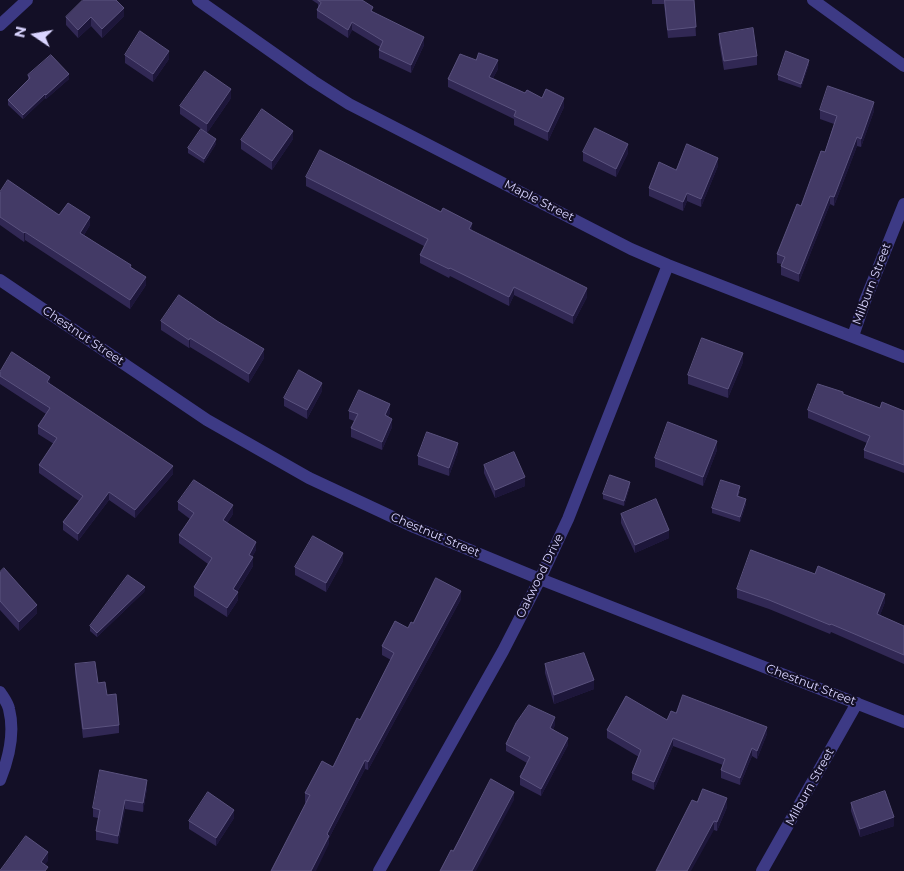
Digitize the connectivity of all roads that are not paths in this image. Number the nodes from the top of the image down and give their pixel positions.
1 (26, 0) edge
2 (198, 0) edge
3 (813, 0) edge
4 (0, 25) edge
5 (904, 66) edge
6 (904, 204) edge
7 (668, 265) junction
8 (0, 280) edge
9 (852, 336) junction
10 (904, 357) edge
11 (540, 580) junction
12 (0, 692) edge
13 (857, 704) junction
14 (904, 722) edge
15 (0, 780) edge
16 (379, 871) edge
17 (762, 871) edge

1 - 4 street
2 - 7 street, Maple Street
3 - 5 street
6 - 9 street, Milburn Street
7 - 9 street, Maple Street
7 - 11 street, Oakwood Drive
8 - 11 street, Chestnut Street
9 - 10 street, Maple Street
11 - 13 street, Chestnut Street
11 - 16 street, Oakwood Drive
12 - 15 street
13 - 14 street, Chestnut Street
13 - 17 street, Milburn Street

